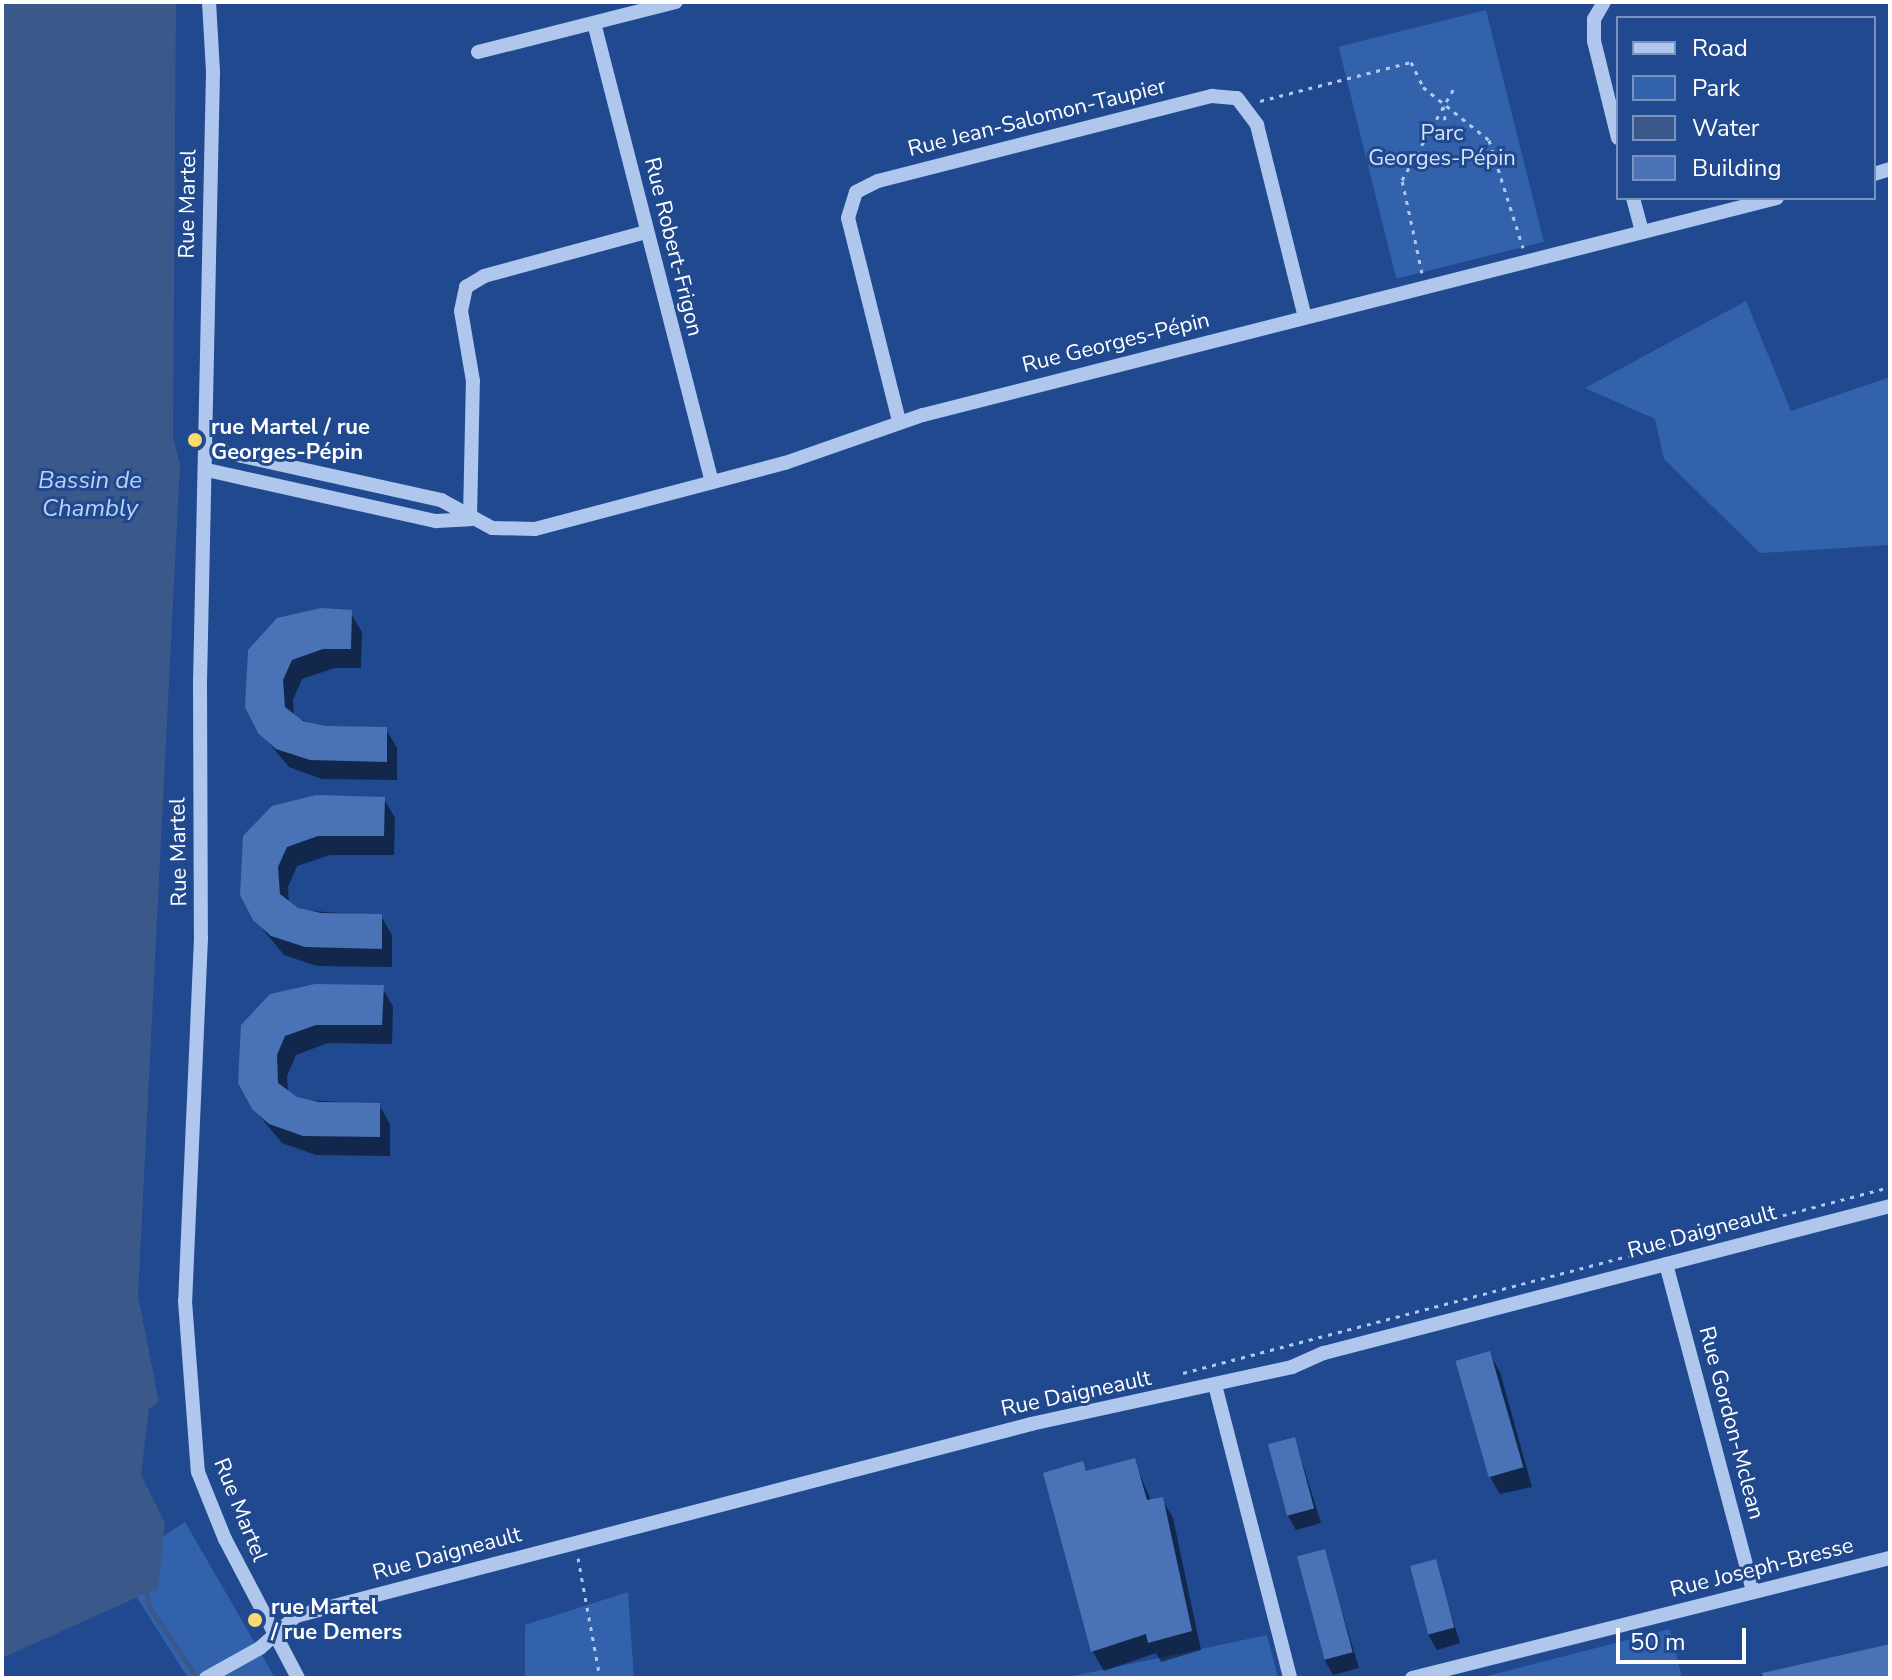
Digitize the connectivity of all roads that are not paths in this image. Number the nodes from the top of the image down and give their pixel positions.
1 (209, 2) edge
2 (676, 2) edge
3 (1604, 2) edge
4 (594, 23) junction
5 (478, 52) dead end
6 (1616, 130) edge
7 (1634, 200) edge
8 (1769, 200) edge
9 (646, 232) junction
10 (1642, 232) junction
11 (1305, 317) junction
12 (899, 421) junction
13 (206, 448) junction
14 (207, 470) junction
15 (712, 482) junction
16 (470, 519) junction
17 (1890, 1206) edge
18 (1666, 1264) junction
19 (1215, 1385) junction
20 (1890, 1558) edge
21 (1753, 1592) junction
22 (275, 1633) junction
23 (206, 1678) edge
24 (298, 1678) edge
25 (1290, 1678) edge
26 (1412, 1678) edge

1 - 13 street, Rue Martel
2 - 4 street
3 - 6 street
4 - 5 street
4 - 9 street, Rue Robert-Frigon
7 - 10 street
8 - 10 street, Rue Georges-Pépin
9 - 15 street, Rue Robert-Frigon
9 - 16 street
10 - 11 street, Rue Georges-Pépin
11 - 12 street, Rue Georges-Pépin
11 - 12 street, Rue Jean-Salomon-Taupier
12 - 15 street, Rue Georges-Pépin
13 - 14 street, Rue Martel
13 - 16 street, Rue Georges-Pépin
14 - 16 street, Rue Georges-Pépin
14 - 22 street, Rue Martel
15 - 16 street, Rue Georges-Pépin
17 - 18 street, Rue Daigneault
18 - 19 street, Rue Daigneault
18 - 21 street, Rue Gordon-Mclean
19 - 22 street, Rue Daigneault
19 - 25 street
20 - 21 street, Rue Joseph-Bresse
21 - 26 street, Rue Joseph-Bresse
22 - 23 street, Rue Daigneault
22 - 24 street, Rue Martel

